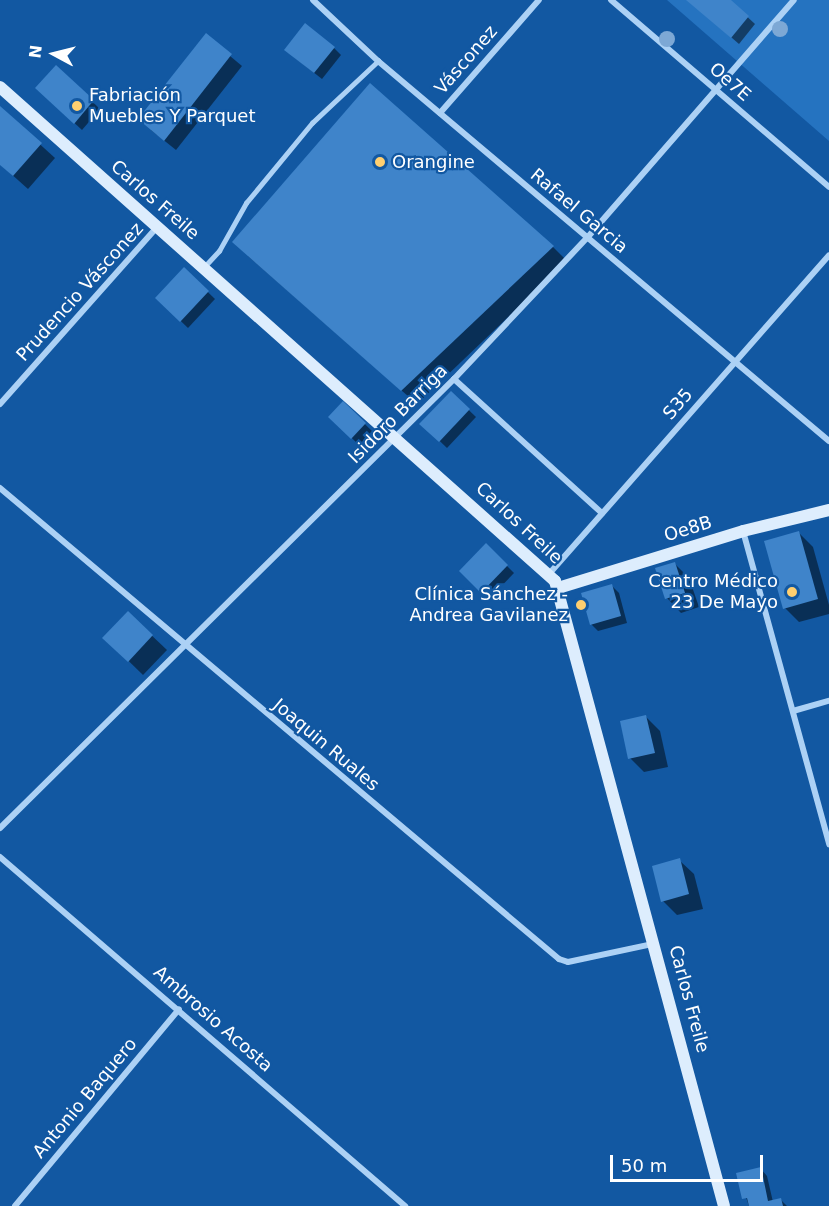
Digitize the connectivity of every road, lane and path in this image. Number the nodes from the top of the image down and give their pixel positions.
1 (314, 0) edge
2 (539, 0) edge
3 (610, 0) edge
4 (794, 0) edge
5 (378, 61) junction
6 (0, 87) edge
7 (716, 90) junction
8 (440, 113) junction
9 (829, 187) edge
10 (158, 226) junction
11 (586, 238) junction
12 (829, 255) edge
13 (204, 267) junction
14 (736, 361) junction
15 (454, 379) junction
16 (0, 404) edge
17 (396, 437) junction
18 (829, 441) edge
19 (0, 488) edge
20 (829, 510) edge
21 (602, 513) junction
22 (743, 531) junction
23 (549, 574) junction
24 (558, 588) junction
25 (184, 646) junction
26 (829, 701) edge
27 (793, 711) junction
28 (0, 828) edge
29 (829, 844) edge
30 (0, 857) edge
31 (656, 943) junction
32 (179, 1009) junction
33 (15, 1206) edge
34 (405, 1206) edge
35 (724, 1206) edge

1 - 5 street, Rafael Garcia
2 - 8 street, Vásconez
3 - 7 street, Oe7E
4 - 7 street, Isidoro Barriga
5 - 8 street, Rafael Garcia
5 - 13 lane
6 - 10 street, Carlos Freile
7 - 9 street, Oe7E
7 - 11 street, Isidoro Barriga
8 - 11 street, Rafael Garcia
10 - 13 street, Carlos Freile
10 - 16 street, Prudencio Vásconez
11 - 14 street, Rafael Garcia
11 - 15 street, Isidoro Barriga
12 - 14 street, S35
13 - 17 street, Carlos Freile
14 - 18 street, Rafael Garcia
14 - 21 street, S35
15 - 17 street, Isidoro Barriga
15 - 21 street
17 - 23 street, Carlos Freile
17 - 25 street, Isidoro Barriga
19 - 25 street, Joaquin Ruales
20 - 22 street, Oe8B
21 - 23 street, S35
22 - 24 street, Oe8B
22 - 27 street
23 - 24 street, Carlos Freile
24 - 31 street, Carlos Freile
25 - 28 street, Isidoro Barriga
25 - 31 street, Joaquin Ruales
26 - 27 street
27 - 29 street
30 - 32 street, Ambrosio Acosta
31 - 35 street, Carlos Freile
32 - 33 street, Antonio Baquero
32 - 34 street, Ambrosio Acosta

